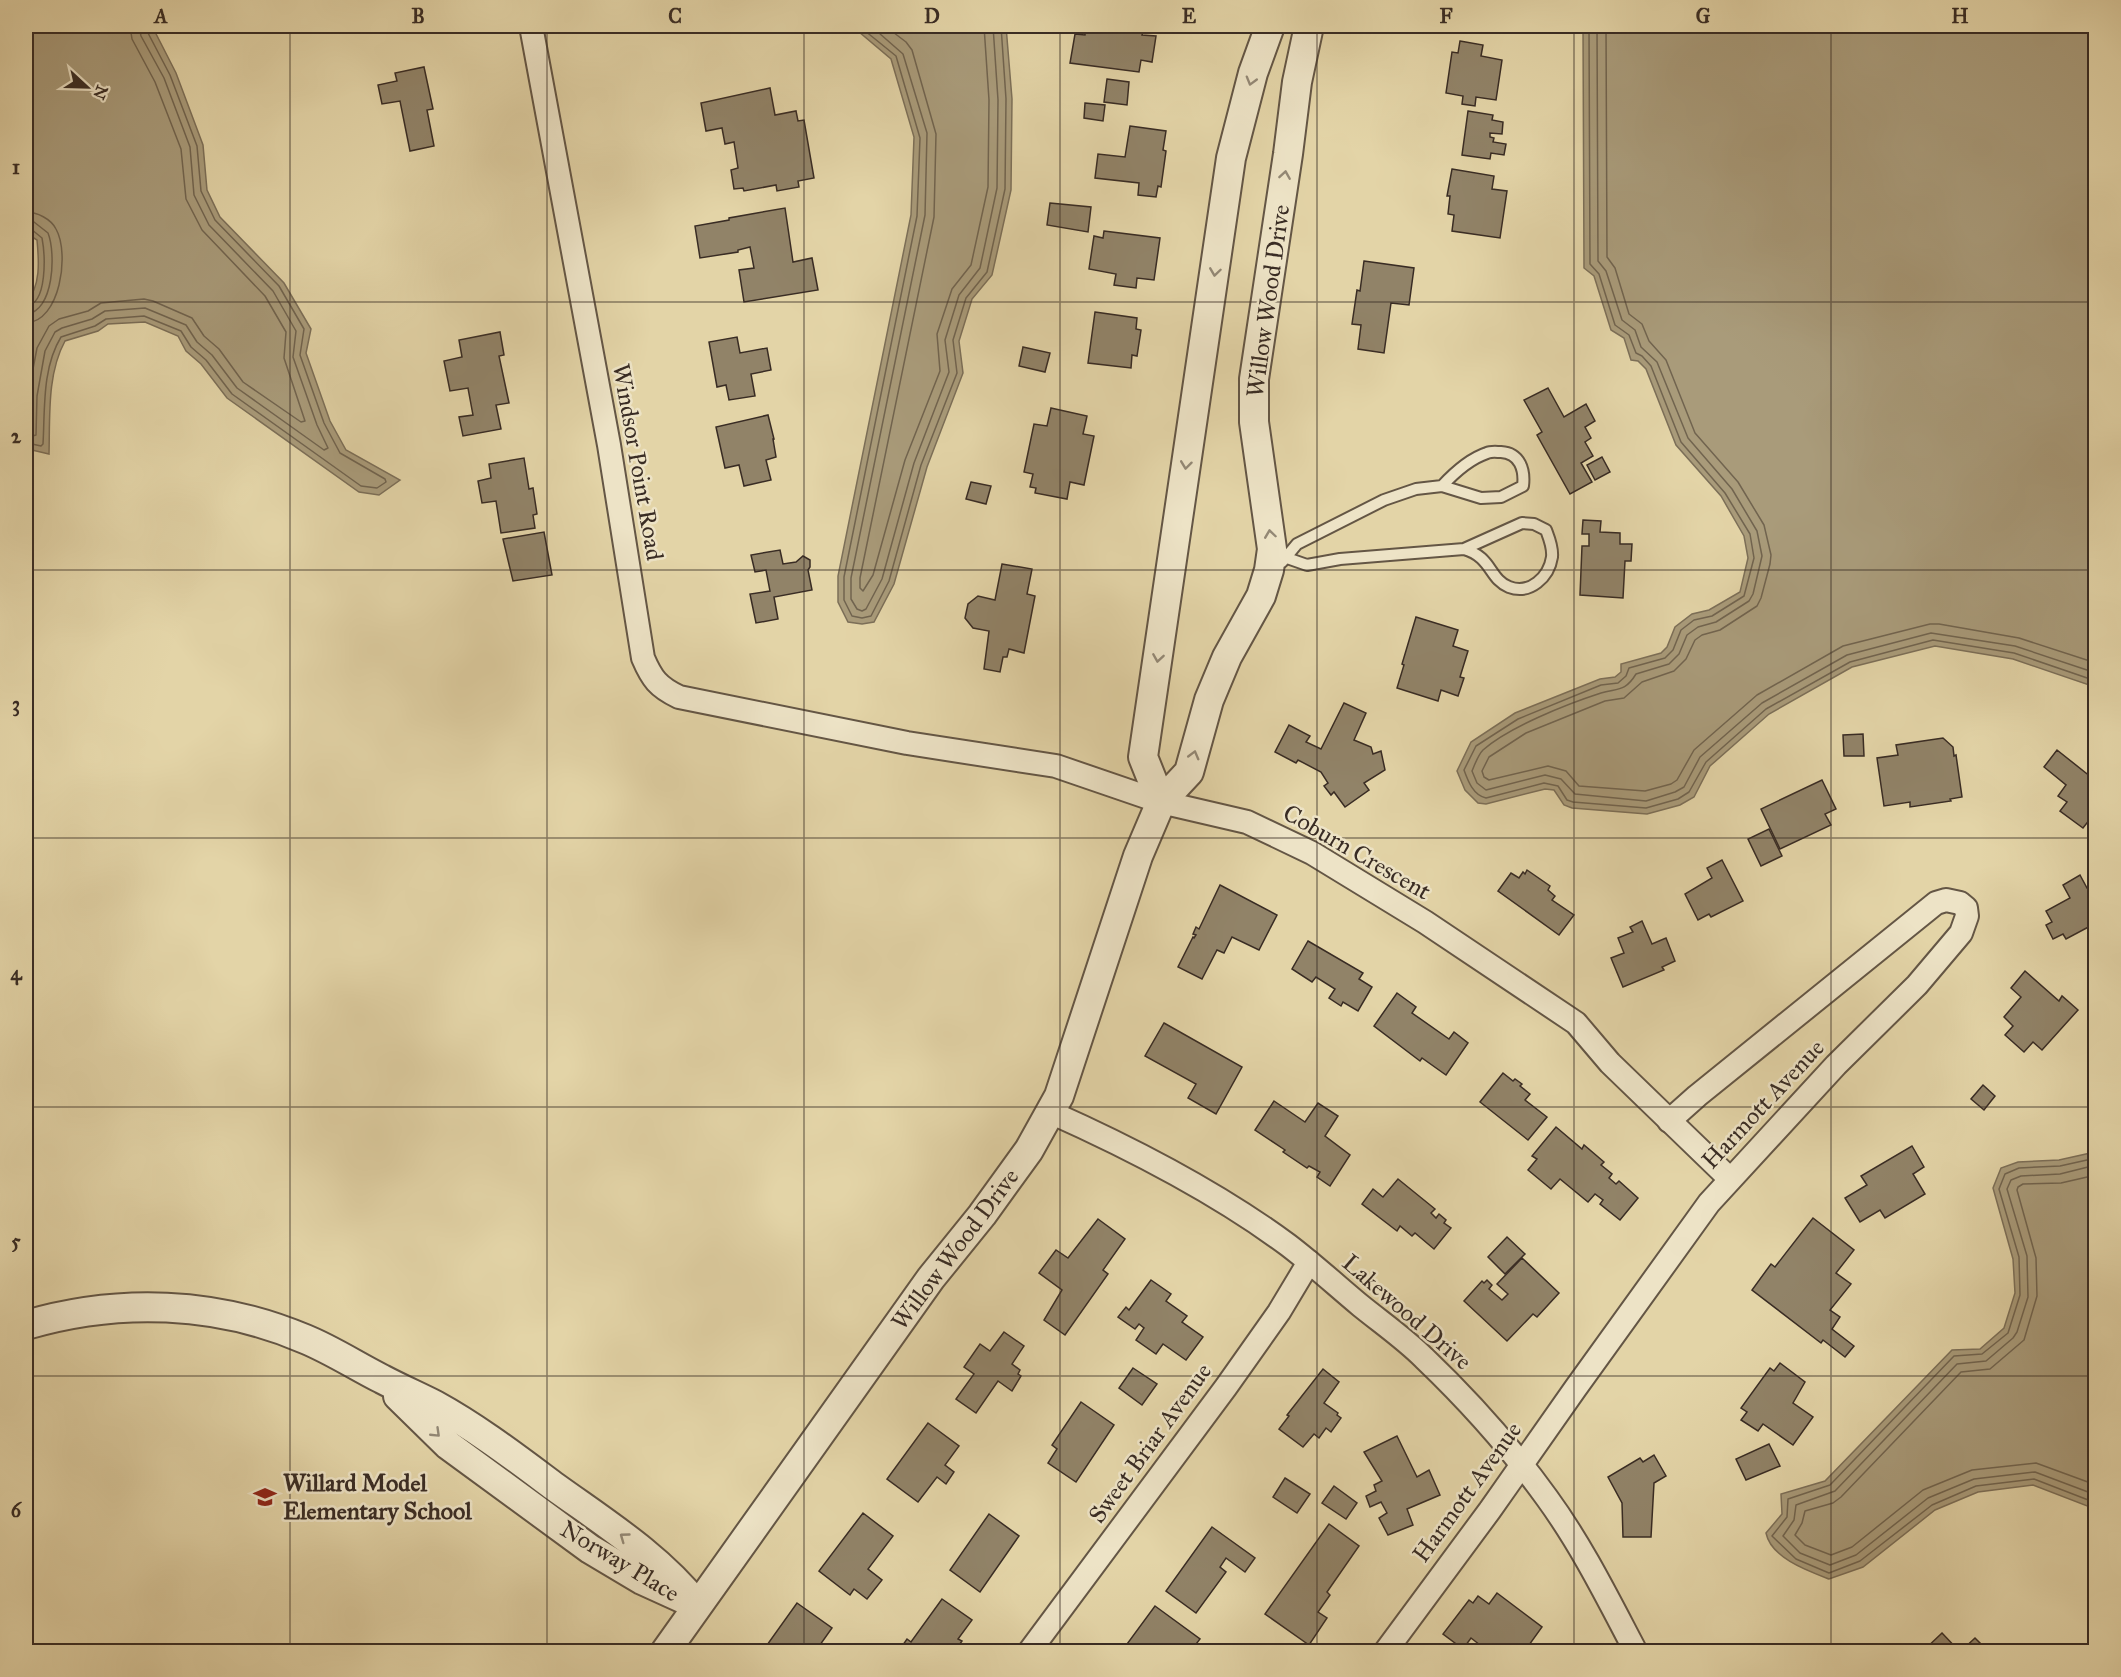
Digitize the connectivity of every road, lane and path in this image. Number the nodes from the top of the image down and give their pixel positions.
1 (531, 26) edge
2 (1270, 26) edge
3 (1309, 26) edge
4 (1442, 486) junction
5 (1464, 549) junction
6 (1278, 564) junction
7 (873, 736) joint
8 (1161, 801) junction
9 (1050, 1112) junction
10 (1669, 1121) junction
11 (1730, 1179) junction
12 (1309, 1262) junction
13 (26, 1325) edge
14 (1522, 1465) junction
15 (697, 1605) junction
16 (664, 1652) edge
17 (1029, 1652) edge
18 (1385, 1652) edge
19 (1636, 1652) edge

1 - 7 street, Windsor Point Road
2 -> 8 street
6 -> 3 street, Willow Wood Drive
4 - 4 lane
4 - 6 lane
5 - 5 lane
5 - 6 lane
8 -> 6 street, Willow Wood Drive
7 - 8 street, Coburn Crescent
8 - 9 street, Willow Wood Drive
8 - 10 street, Coburn Crescent
9 - 12 street, Lakewood Drive
9 - 15 street, Willow Wood Drive
10 - 11 street, Coburn Crescent
10 - 11 street, Harmott Avenue
11 - 14 street, Harmott Avenue
12 - 14 street, Lakewood Drive
12 - 17 street, Sweet Briar Avenue
13 - 15 street, Norway Place
14 - 18 street, Harmott Avenue
14 - 19 street, Lakewood Drive
15 - 16 street, Willow Wood Drive

